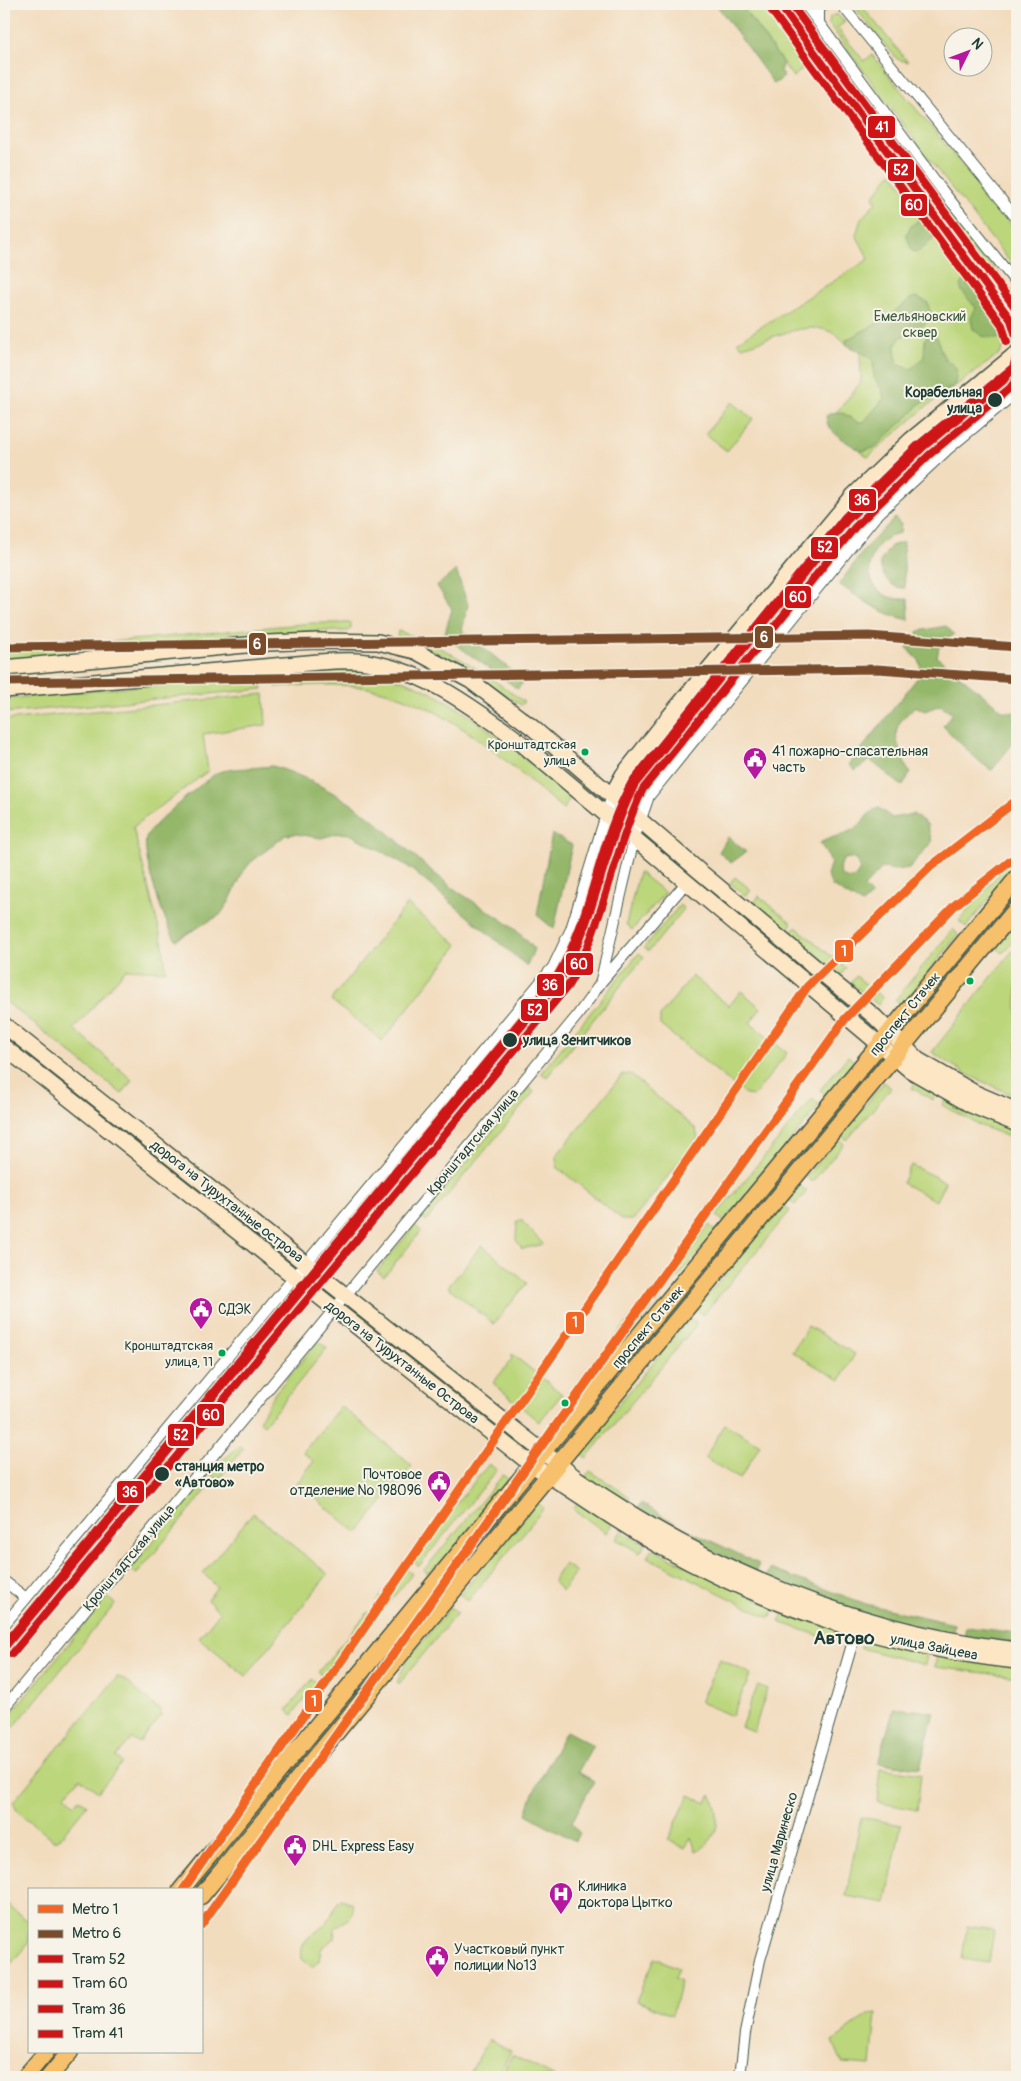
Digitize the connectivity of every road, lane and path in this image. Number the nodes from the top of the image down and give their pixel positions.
1 (805, 4) edge
2 (825, 4) edge
3 (840, 5) edge
4 (820, 24) junction
5 (1017, 219) edge
6 (1017, 284) edge
7 (1017, 353) edge
8 (1017, 392) edge
9 (4, 668) edge
10 (4, 690) edge
11 (612, 795) junction
12 (605, 813) junction
13 (640, 820) junction
14 (634, 839) junction
15 (1017, 878) edge
16 (686, 883) junction
17 (1017, 908) edge
18 (600, 984) junction
19 (4, 1025) edge
20 (885, 1038) junction
21 (4, 1047) edge
22 (898, 1051) junction
23 (1017, 1111) edge
24 (1017, 1124) edge
25 (306, 1264) junction
26 (295, 1277) junction
27 (347, 1295) junction
28 (336, 1309) junction
29 (544, 1451) junction
30 (532, 1465) junction
31 (554, 1469) junction
32 (4, 1581) edge
33 (26, 1598) junction
34 (858, 1624) junction
35 (4, 1625) edge
36 (1017, 1650) edge
37 (1017, 1661) edge
38 (4, 1708) edge
39 (183, 1888) edge
40 (202, 1895) edge
41 (44, 2054) edge
42 (68, 2054) edge
43 (25, 2077) edge
44 (49, 2077) edge
45 (740, 2077) edge

1 - 4 street
2 - 4 street
3 - 5 street
4 - 6 street
7 - 11 street
8 - 13 street, Кронштадтская улица
9 - 11 street
10 - 12 street
11 - 12 street
11 - 13 street
12 - 14 street
12 - 25 street
13 - 14 street, Кронштадтская улица
13 - 20 street
14 - 16 street
14 - 18 street, Кронштадтская улица
15 - 20 main road, проспект Стачек
16 - 18 street
16 - 20 street
17 - 22 main road, проспект Стачек
18 - 27 street, Кронштадтская улица
19 - 25 street, дорога на Турухтанные острова
20 - 22 street
20 - 29 main road, проспект Стачек
21 - 26 street, дорога на Турухтанные острова
22 - 23 street
22 - 24 street
22 - 31 main road, проспект Стачек
25 - 26 street
25 - 27 street, дорога на Турухтанные острова
26 - 28 street, дорога на Турухтанные Острова
26 - 33 street
27 - 28 street, Кронштадтская улица
27 - 29 street, дорога на Турухтанные острова
28 - 30 street, дорога на Турухтанные Острова
28 - 38 street, Кронштадтская улица
29 - 30 main road, проспект Стачек
29 - 31 street, улица Зайцева
30 - 31 street, улица Зайцева
30 - 39 main road, проспект Стачек
31 - 34 street, улица Зайцева
31 - 40 main road, проспект Стачек
32 - 33 street
33 - 35 street
34 - 36 street, улица Зайцева
34 - 37 street, улица Зайцева
34 - 45 street, улица Маринеско
41 - 43 main road
42 - 44 main road

